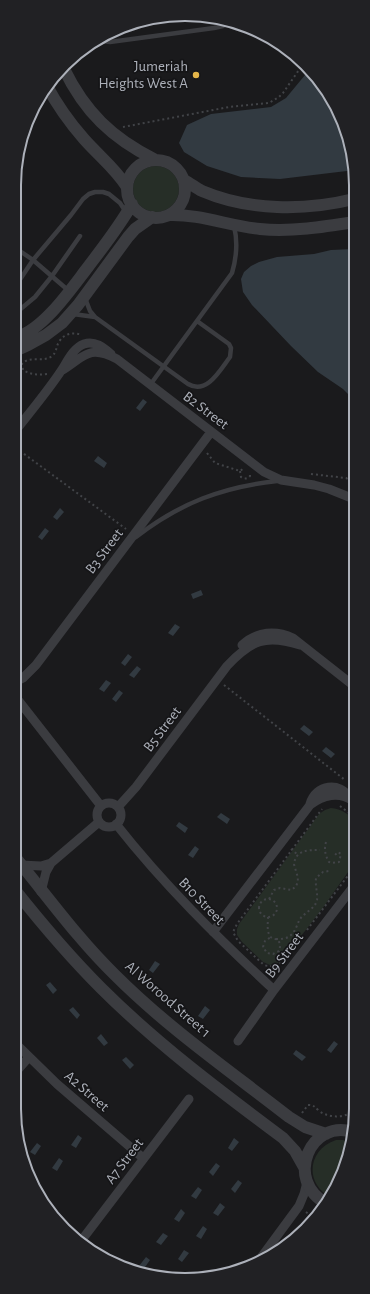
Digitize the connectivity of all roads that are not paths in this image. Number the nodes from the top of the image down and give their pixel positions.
1 (223, 26) edge
2 (105, 42) edge
3 (66, 73) edge
4 (51, 92) edge
5 (154, 160) junction
6 (184, 180) junction
7 (127, 187) junction
8 (349, 200) edge
9 (336, 203) junction
10 (129, 209) junction
11 (169, 214) junction
12 (152, 217) junction
13 (349, 223) edge
14 (340, 224) junction
15 (234, 226) junction
16 (80, 236) dead end
17 (21, 252) edge
18 (33, 260) junction
19 (52, 276) junction
20 (21, 278) edge
21 (69, 291) junction
22 (85, 296) junction
23 (21, 309) edge
24 (70, 314) junction
25 (95, 317) junction
26 (198, 321) junction
27 (21, 335) edge
28 (21, 348) edge
29 (164, 366) junction
30 (150, 385) junction
31 (21, 423) edge
32 (211, 432) junction
33 (281, 480) junction
34 (349, 497) edge
35 (127, 545) junction
36 (21, 678) edge
37 (349, 682) edge
38 (21, 704) edge
39 (349, 796) edge
40 (101, 806) junction
41 (118, 807) junction
42 (99, 822) junction
43 (116, 824) junction
44 (21, 862) edge
45 (50, 863) junction
46 (21, 865) edge
47 (41, 892) junction
48 (349, 892) edge
49 (21, 898) edge
50 (21, 904) edge
51 (27, 906) junction
52 (213, 932) junction
53 (274, 990) junction
54 (238, 1041) dead end
55 (21, 1049) edge
56 (29, 1058) junction
57 (21, 1067) edge
58 (189, 1099) dead end
59 (348, 1131) edge
60 (326, 1134) junction
61 (143, 1158) junction
62 (304, 1167) junction
63 (306, 1182) junction
64 (321, 1200) edge
65 (83, 1238) edge
66 (265, 1252) edge

1 - 2 lane
3 - 5 street
4 - 7 street
5 - 6 street
5 - 7 street
6 - 9 street
6 - 11 street
7 - 10 street
8 - 9 street
9 - 14 street
10 - 12 street
10 - 18 lane
10 - 21 street
11 - 12 street
11 - 15 street
12 - 22 street
13 - 14 street
14 - 15 street
15 - 26 lane
16 - 19 lane
17 - 18 lane
18 - 19 lane
18 - 20 lane
19 - 21 lane
19 - 23 lane
21 - 27 street
22 - 24 street
22 - 25 lane
24 - 25 lane
24 - 28 street
25 - 29 lane
26 - 29 lane
26 - 29 lane
29 - 30 lane
30 - 31 street, B2 Street
30 - 32 street, B2 Street
32 - 33 street, B2 Street
32 - 35 street, B3 Street
33 - 34 street, B2 Street
33 - 35 lane, B2 Street
35 - 36 street, B3 Street
37 - 41 street, B5 Street
38 - 40 street
39 - 52 street
40 - 41 street
40 - 42 street
41 - 43 street
42 - 43 street
42 - 45 street
43 - 52 street, B10 Street
44 - 45 street
45 - 47 street
46 - 47 street, Al Worood Street 1
47 - 60 street, Al Worood Street 1
48 - 53 street, B9 Street
49 - 51 street
50 - 51 street
51 - 62 street
52 - 53 street, B10 Street
53 - 54 street, B9 Street
55 - 56 street, A2 Street
56 - 57 street
56 - 61 street, A2 Street
58 - 61 street, A7 Street
59 - 60 street, Al Worood Street 1
60 - 62 street
61 - 65 street, A7 Street
62 - 63 street
63 - 64 street
63 - 66 street

